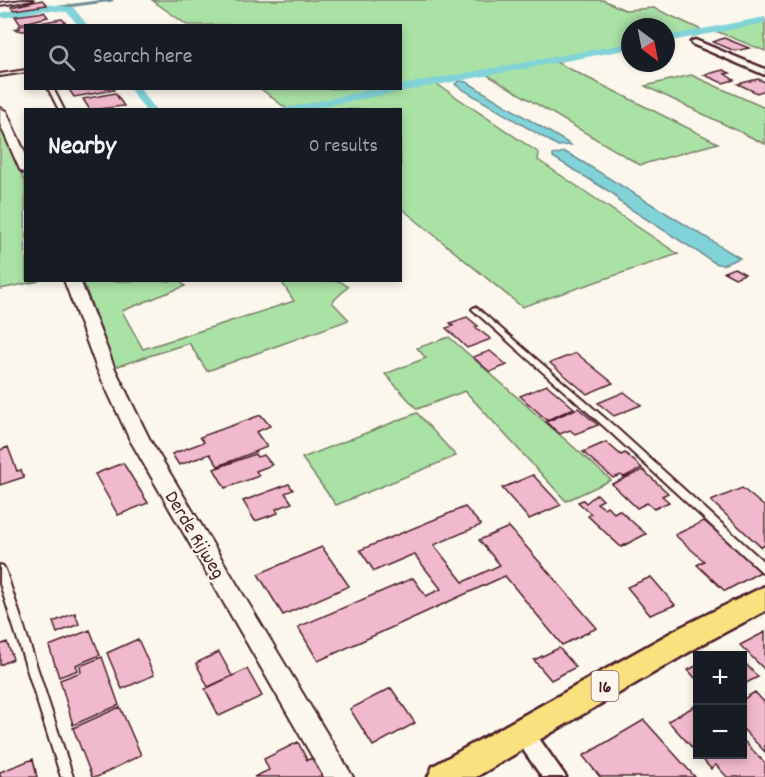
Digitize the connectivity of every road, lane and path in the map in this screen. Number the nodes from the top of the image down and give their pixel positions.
1 (31, 0) edge
2 (0, 4) edge
3 (694, 42) dead end
4 (24, 71) edge
5 (765, 72) edge
6 (0, 75) edge
7 (51, 90) edge
8 (61, 108) edge
9 (0, 111) edge
10 (24, 162) edge
11 (73, 282) edge
12 (475, 309) dead end
13 (0, 569) edge
14 (765, 569) edge
15 (765, 597) edge
16 (523, 734) junction
17 (67, 777) edge
18 (339, 777) edge
19 (445, 777) edge
20 (555, 777) edge

1 - 2 lane
3 - 5 street
4 - 6 lane
7 - 8 lane
9 - 10 street
11 - 18 street, Derde Rijweg
12 - 14 lane
13 - 17 lane
15 - 16 main road, 16
16 - 19 main road, 16
16 - 20 street

